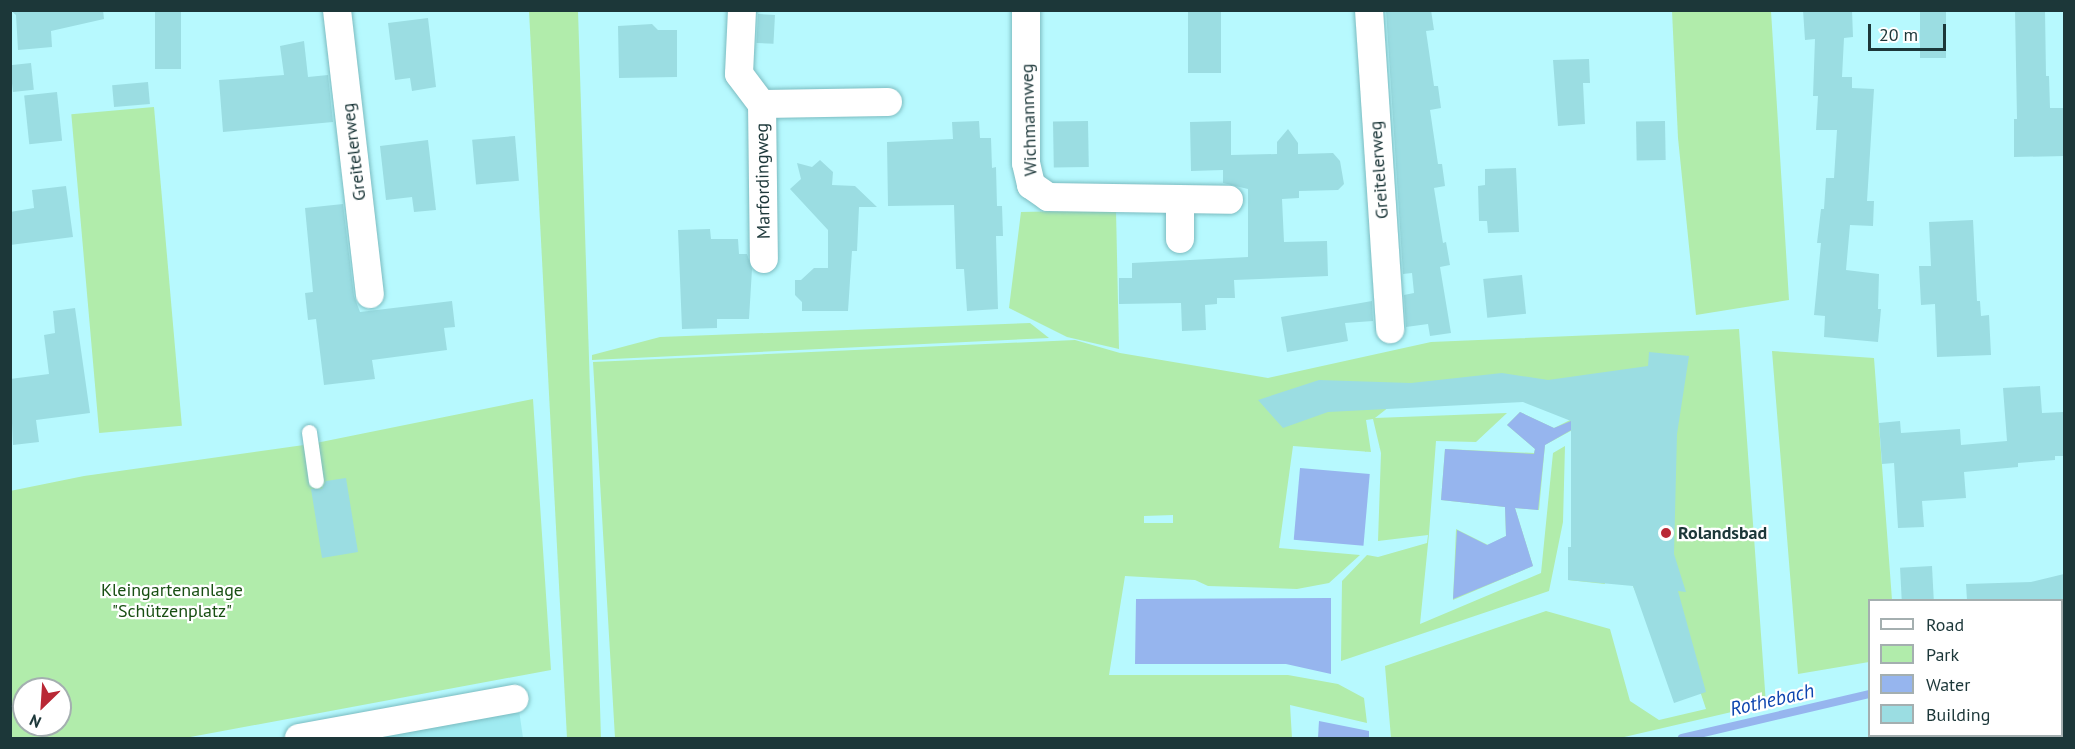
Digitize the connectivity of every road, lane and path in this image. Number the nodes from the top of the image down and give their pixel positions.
1 (337, 10) edge
2 (742, 10) edge
3 (1026, 10) edge
4 (1369, 10) edge
5 (888, 102) dead end
6 (762, 104) junction
7 (1229, 200) dead end
8 (1179, 201) junction
9 (1180, 239) dead end
10 (764, 259) dead end
11 (370, 294) dead end
12 (1390, 329) dead end
13 (309, 432) dead end
14 (316, 481) dead end
15 (514, 699) dead end
16 (299, 738) edge

1 - 11 street, Greitelerweg
2 - 6 street, Marfordingweg
3 - 8 street, Wichmannweg
4 - 12 street, Greitelerweg
5 - 6 street, Marfordingweg
6 - 10 street, Marfordingweg
7 - 8 street, Wichmannweg
8 - 9 street
13 - 14 lane
15 - 16 street

